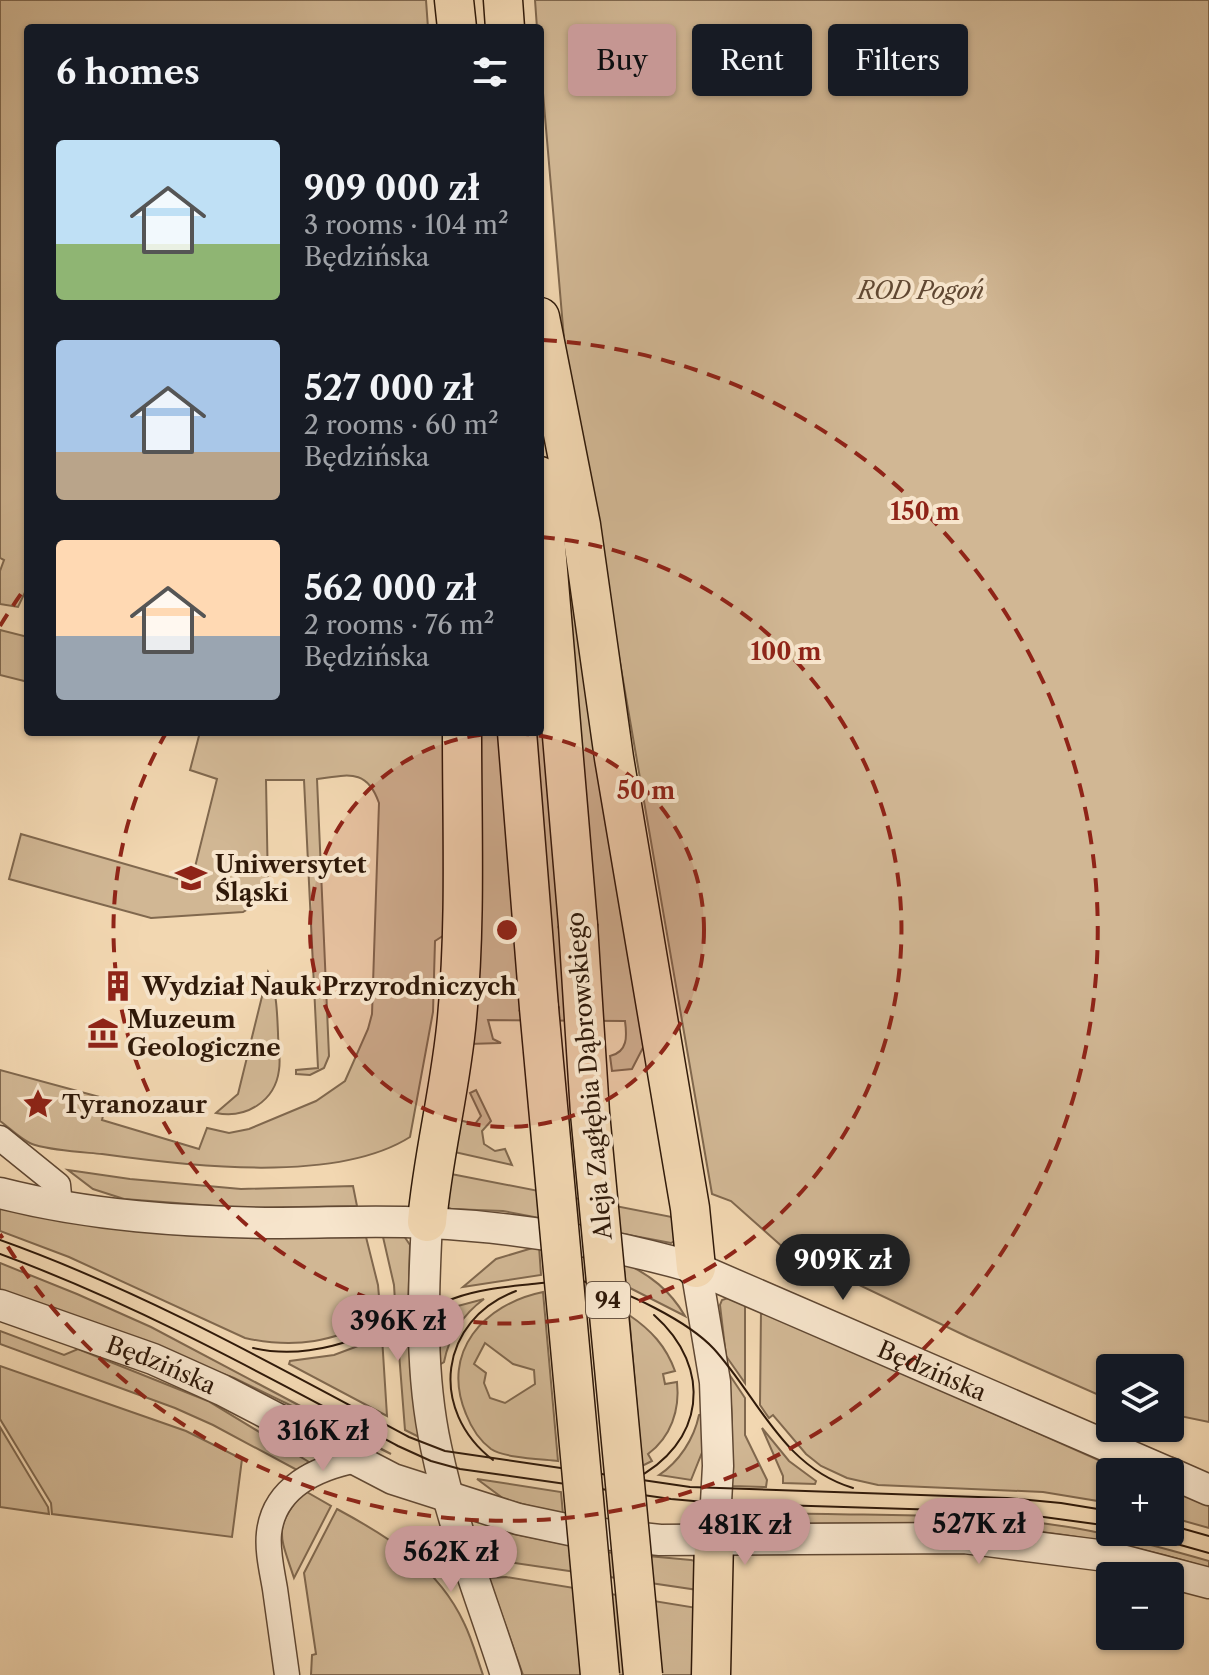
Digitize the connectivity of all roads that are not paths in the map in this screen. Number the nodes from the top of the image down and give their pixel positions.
1 (454, 0) edge
2 (503, 0) edge
3 (457, 24) edge
4 (505, 24) edge
5 (544, 337) edge
6 (544, 523) edge
7 (462, 736) edge
8 (517, 736) edge
9 (0, 1138) edge
10 (0, 1193) edge
11 (60, 1206) junction
12 (427, 1222) junction
13 (696, 1268) junction
14 (0, 1305) edge
15 (1133, 1458) edge
16 (357, 1460) junction
17 (1184, 1480) edge
18 (1209, 1490) edge
19 (449, 1496) junction
20 (714, 1539) junction
21 (1198, 1580) edge
22 (287, 1675) edge
23 (506, 1675) edge
24 (600, 1675) edge
25 (643, 1675) edge
26 (711, 1675) edge

1 - 3 main road
2 - 4 main road
5 - 13 main road
6 - 25 main road, Aleja Zagłębia Dąbrowskiego / 94, bridge
7 - 12 main road
8 - 24 main road, Aleja Zagłębia Dąbrowskiego / 94, bridge
9 - 11 street
10 - 11 street, Będzińska
11 - 12 street, Będzińska
12 - 13 street, Będzińska
12 - 19 street
13 - 15 street, Będzińska
13 - 20 street
14 - 16 street, Będzińska
16 - 19 street, Będzińska
16 - 22 street
17 - 18 street, Będzińska
19 - 20 street, Będzińska
19 - 23 street
20 - 21 street, Będzińska
20 - 26 main road

